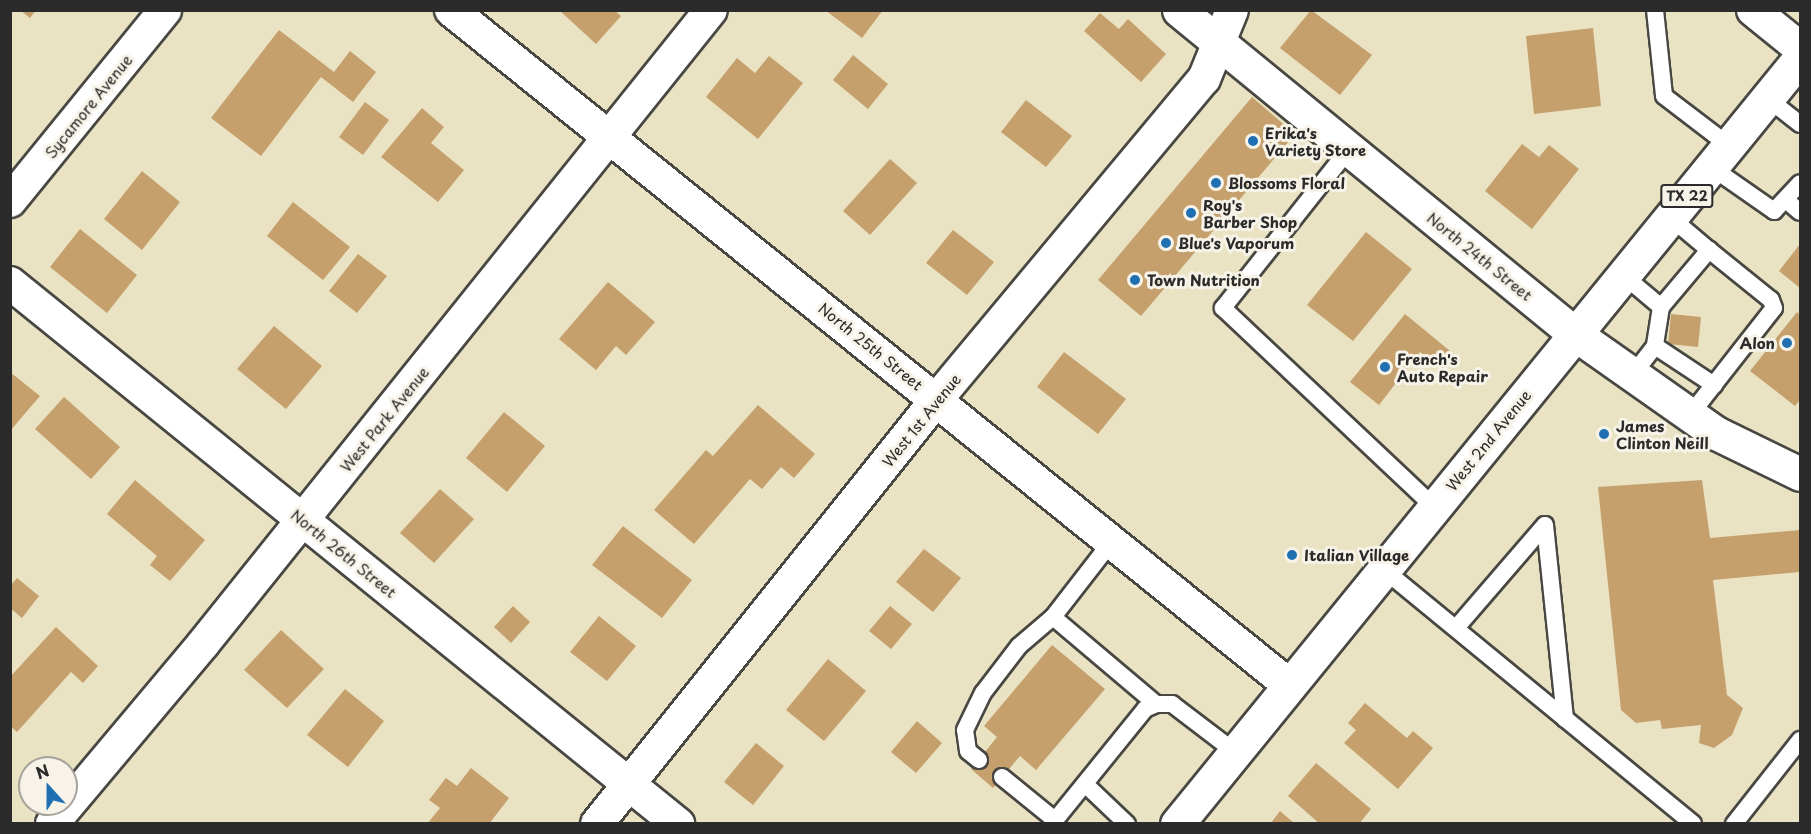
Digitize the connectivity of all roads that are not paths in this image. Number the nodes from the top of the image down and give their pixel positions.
1 (165, 10) edge
2 (451, 10) edge
3 (711, 10) edge
4 (1179, 10) edge
5 (1232, 10) edge
6 (1655, 10) edge
7 (1753, 10) edge
8 (1219, 44) junction
9 (1800, 48) edge
10 (1800, 58) edge
11 (1767, 98) junction
12 (1800, 124) edge
13 (610, 136) junction
14 (1349, 149) junction
15 (1720, 156) junction
16 (1800, 183) edge
17 (1786, 200) junction
18 (10, 201) edge
19 (1800, 212) edge
20 (1670, 217) junction
21 (1709, 250) junction
22 (1623, 275) junction
23 (10, 283) edge
24 (1661, 307) junction
25 (1575, 334) junction
26 (1655, 346) junction
27 (1633, 374) junction
28 (1714, 385) junction
29 (937, 399) junction
30 (1690, 415) junction
31 (1800, 474) edge
32 (1434, 507) junction
33 (303, 519) junction
34 (1112, 541) junction
35 (1383, 569) junction
36 (1053, 617) junction
37 (1456, 628) junction
38 (1289, 685) junction
39 (1156, 704) junction
40 (1565, 718) junction
41 (1800, 740) edge
42 (1235, 752) junction
43 (979, 760) dead end
44 (1002, 777) dead end
45 (629, 783) junction
46 (1084, 784) junction
47 (1054, 822) edge
48 (52, 824) edge
49 (597, 824) edge
50 (678, 824) edge
51 (1127, 824) edge
52 (1177, 824) edge
53 (1693, 824) edge
54 (1734, 824) edge

1 - 18 street, Sycamore Avenue
2 - 13 street, North 25th Street
3 - 13 street, West Park Avenue
4 - 8 main road, North 24th Street
5 - 8 street, West 1st Avenue
6 - 15 lane
7 - 9 street
8 - 14 main road, North 24th Street
8 - 29 street, West 1st Avenue
10 - 11 main road, West 2nd Avenue / TX 22
11 - 12 lane
11 - 15 main road, West 2nd Avenue / TX 22
13 - 29 street, North 25th Street
13 - 33 street, West Park Avenue
14 - 25 main road, North 24th Street
14 - 32 lane
15 - 17 lane
15 - 20 main road, West 2nd Avenue / TX 22
16 - 17 lane
17 - 19 lane
20 - 21 lane
20 - 22 main road, West 2nd Avenue / TX 22
21 - 24 lane
21 - 28 lane
22 - 24 lane
22 - 25 main road, West 2nd Avenue / TX 22
23 - 33 street, North 26th Street
24 - 26 lane
25 - 27 main road, North 24th Street
25 - 32 main road, West 2nd Avenue / TX 22
26 - 27 lane
26 - 28 lane
27 - 30 main road, North 24th Street
28 - 30 lane
29 - 34 street, North 25th Street
29 - 45 street, West 1st Avenue
30 - 31 main road, North 24th Street
32 - 35 main road, West 2nd Avenue / TX 22
33 - 45 street, North 26th Street
33 - 48 street, West Park Avenue
34 - 36 lane
34 - 38 street, North 25th Street
35 - 37 lane
35 - 38 main road, West 2nd Avenue / TX 22
36 - 39 lane
36 - 43 lane
37 - 40 lane
37 - 40 lane
38 - 42 main road, West 2nd Avenue / TX 22
39 - 42 lane
39 - 46 lane
40 - 53 lane
41 - 54 lane
42 - 52 main road, West 2nd Avenue / TX 22
44 - 47 lane
45 - 49 street, West 1st Avenue
45 - 50 street, North 26th Street
46 - 47 lane
46 - 51 lane

